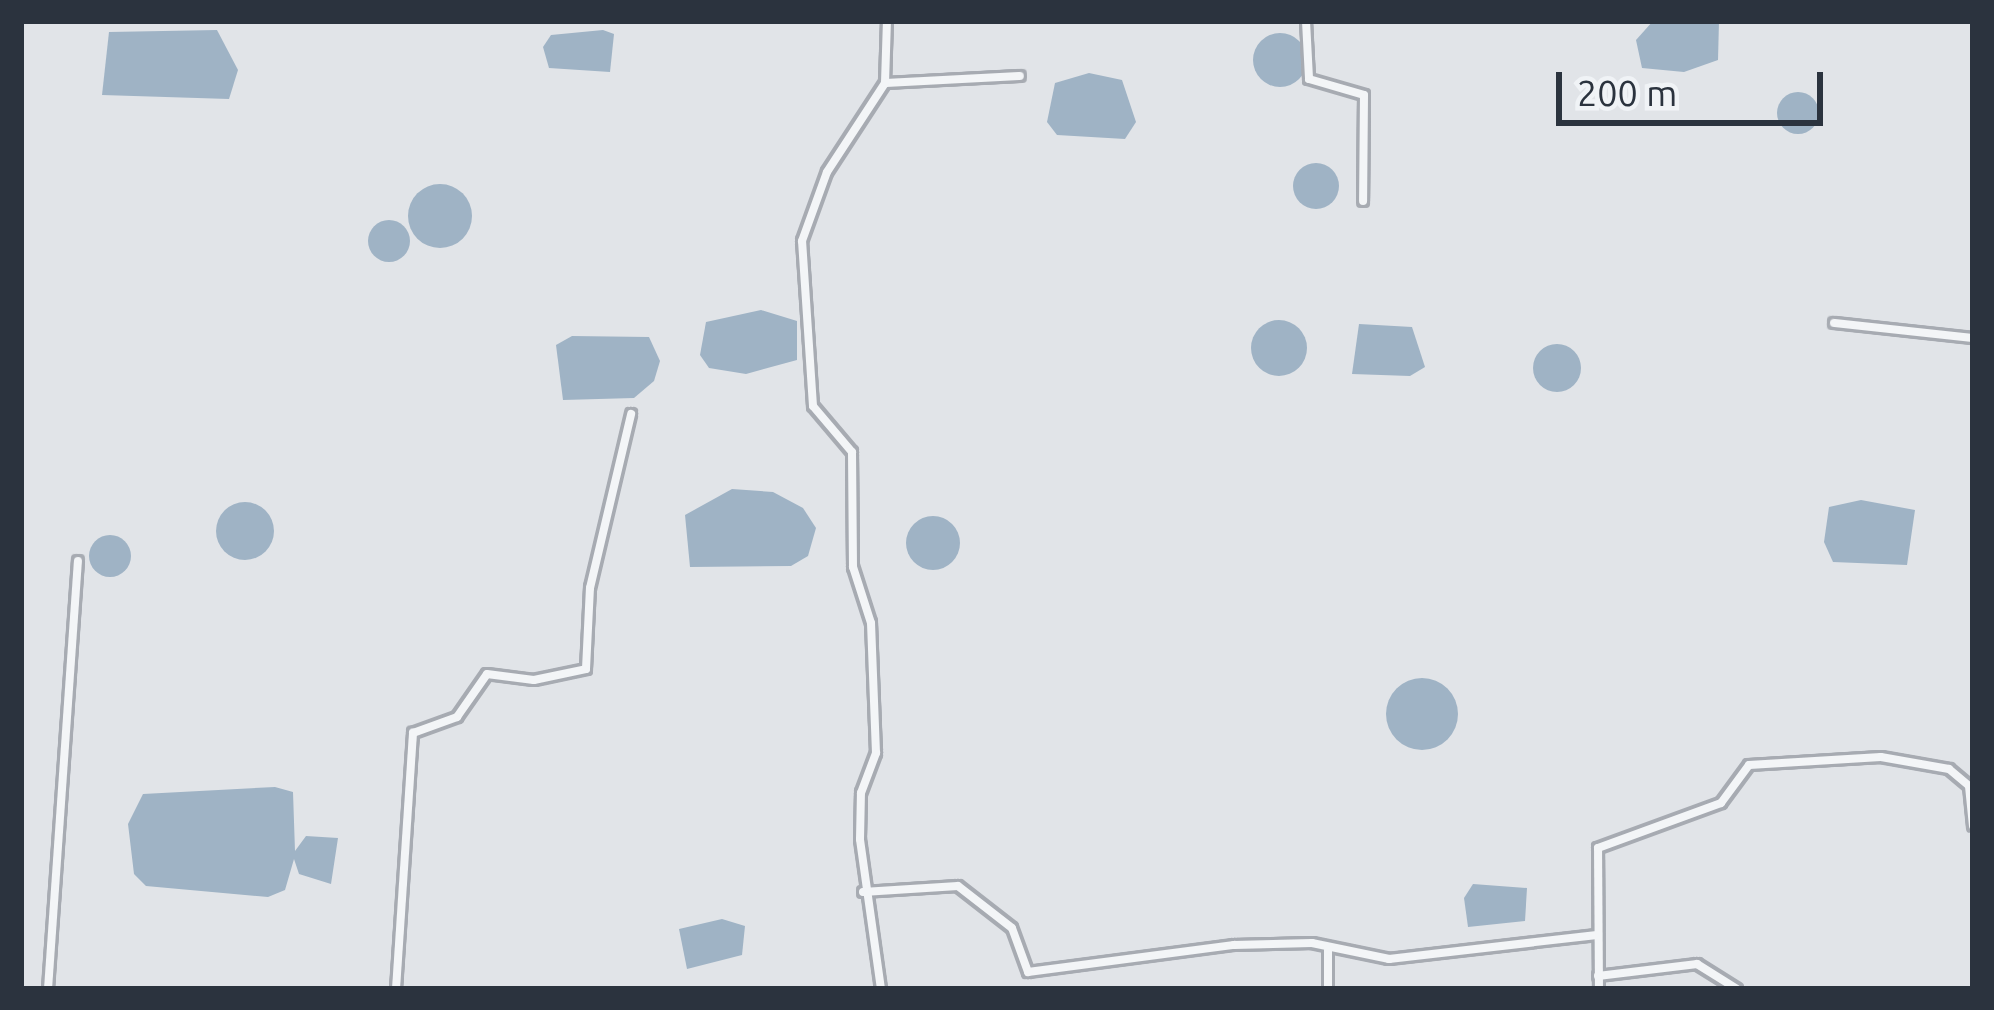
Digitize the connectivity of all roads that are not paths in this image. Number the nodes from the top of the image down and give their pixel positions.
1 (887, 21) edge
2 (1306, 21) edge
3 (1020, 76) dead end
4 (885, 83) junction
5 (1363, 201) dead end
6 (1834, 322) dead end
7 (1973, 338) edge
8 (631, 414) dead end
9 (78, 561) dead end
10 (1970, 778) edge
11 (1973, 826) edge
12 (863, 892) junction
13 (1595, 935) junction
14 (1328, 950) junction
15 (1598, 976) junction
16 (878, 988) edge
17 (48, 989) edge
18 (395, 989) edge
19 (1328, 989) edge
20 (1599, 989) edge
21 (1737, 989) edge

1 - 4 street
2 - 5 street
3 - 4 street
4 - 12 street
6 - 7 street
8 - 18 street
9 - 17 street
10 - 11 street
10 - 13 street
12 - 14 street
12 - 16 street
13 - 14 street
13 - 15 street
14 - 19 street
15 - 20 street
15 - 21 street

